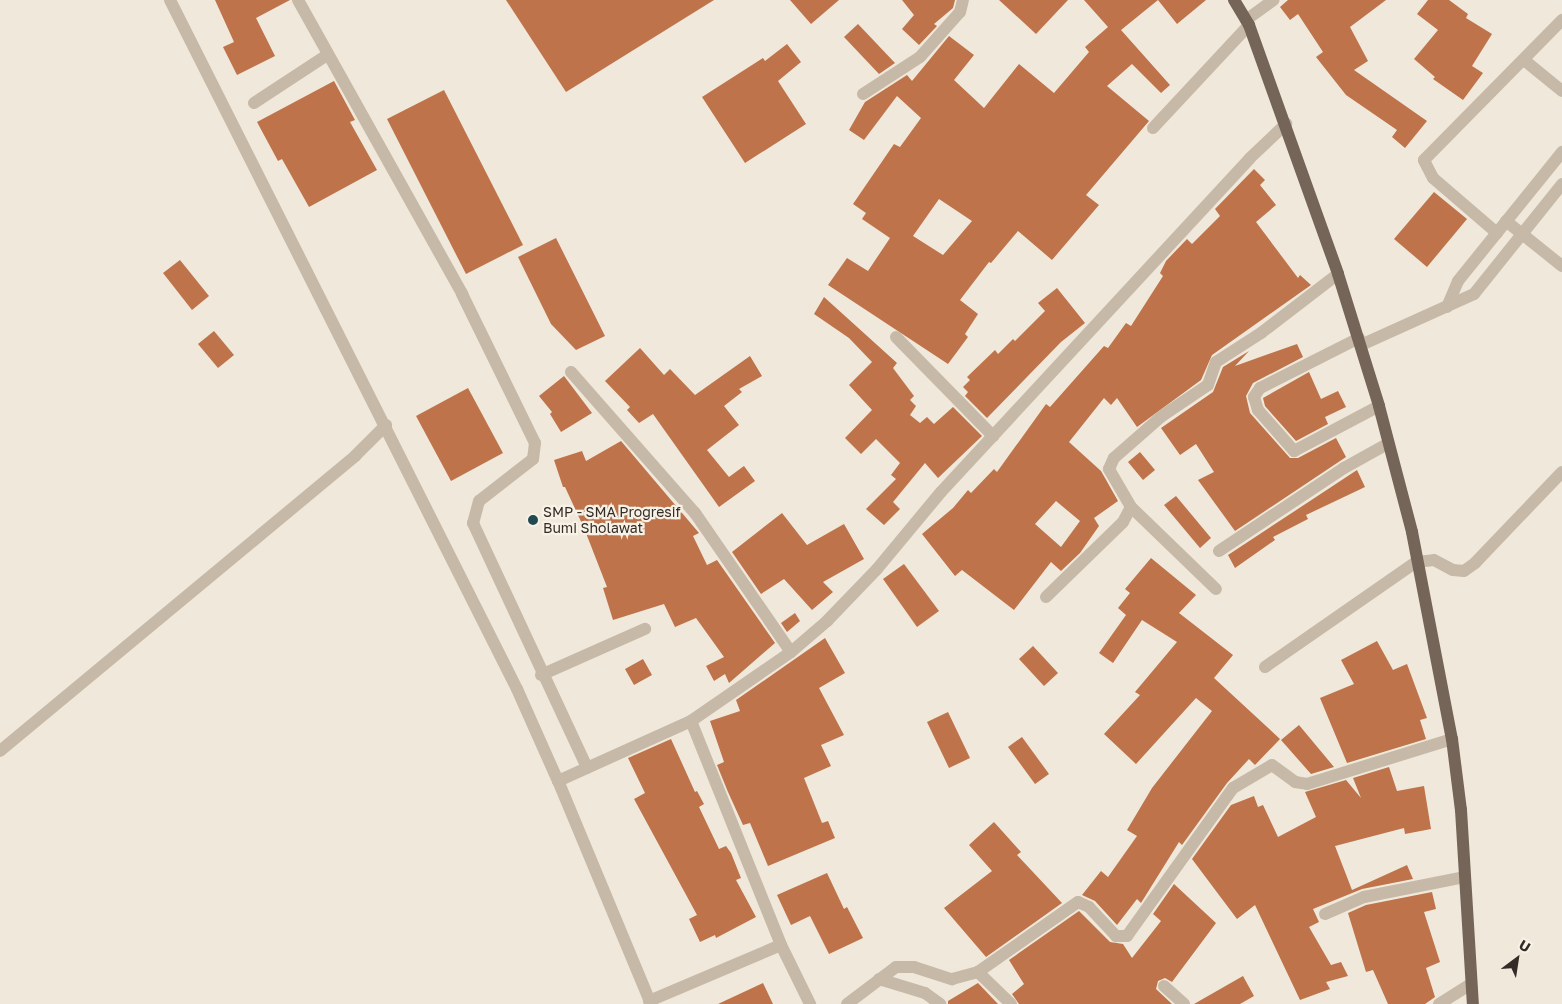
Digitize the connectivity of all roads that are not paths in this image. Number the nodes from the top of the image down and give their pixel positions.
1 (170, 0) edge
2 (298, 0) edge
3 (963, 0) edge
4 (1234, 0) edge
5 (1274, 0) edge
6 (1562, 20) edge
7 (1247, 23) junction
8 (327, 54) junction
9 (1524, 60) junction
10 (1562, 91) edge
11 (863, 94) dead end
12 (254, 103) dead end
13 (1286, 124) junction
14 (1153, 128) dead end
15 (1562, 152) edge
16 (1562, 184) edge
17 (1506, 221) junction
18 (1497, 233) junction
19 (1522, 235) junction
20 (1562, 266) edge
21 (1338, 274) junction
22 (1447, 307) junction
23 (896, 337) dead end
24 (1360, 342) junction
25 (571, 372) dead end
26 (1379, 406) junction
27 (386, 425) junction
28 (993, 436) junction
29 (1389, 444) junction
30 (1562, 472) edge
31 (1132, 508) junction
32 (1219, 551) dead end
33 (1416, 562) junction
34 (1216, 589) dead end
35 (1046, 597) dead end
36 (644, 629) dead end
37 (791, 652) junction
38 (1265, 667) dead end
39 (541, 675) junction
40 (691, 721) junction
41 (1452, 739) junction
42 (0, 751) edge
43 (587, 768) junction
44 (558, 781) junction
45 (1464, 877) junction
46 (1325, 914) dead end
47 (781, 945) junction
48 (978, 972) junction
49 (881, 977) junction
50 (1470, 984) junction
51 (1164, 986) dead end
52 (650, 1002) edge
53 (810, 1004) edge
54 (847, 1004) edge
55 (940, 1004) edge
56 (1011, 1004) edge
57 (1184, 1004) edge
58 (1439, 1004) edge
59 (1473, 1004) edge

1 - 27 street
2 - 8 street
3 - 11 street
4 - 7 main road
5 - 7 street
6 - 9 street
7 - 13 main road
7 - 14 street
8 - 12 street
8 - 39 street
9 - 10 street
9 - 18 street
13 - 21 main road
13 - 28 street
15 - 17 street
16 - 19 street
17 - 18 street
17 - 19 street
18 - 22 street
19 - 20 street
19 - 22 street
21 - 24 main road
21 - 31 street
22 - 24 street
23 - 28 street
24 - 26 main road
24 - 26 street
25 - 37 street
26 - 29 main road
27 - 42 street
27 - 44 street
28 - 37 street
29 - 32 street
29 - 33 main road
30 - 33 street
31 - 34 street
31 - 35 street
33 - 38 street
33 - 41 main road
36 - 39 street
37 - 40 street
39 - 43 street
40 - 43 street
40 - 47 street
41 - 45 main road
41 - 48 street
43 - 44 street
44 - 52 street
45 - 46 street
45 - 50 main road
47 - 52 street
47 - 53 street
48 - 49 street
48 - 56 street
49 - 54 street
49 - 55 street
50 - 58 street
50 - 59 main road
51 - 57 street

